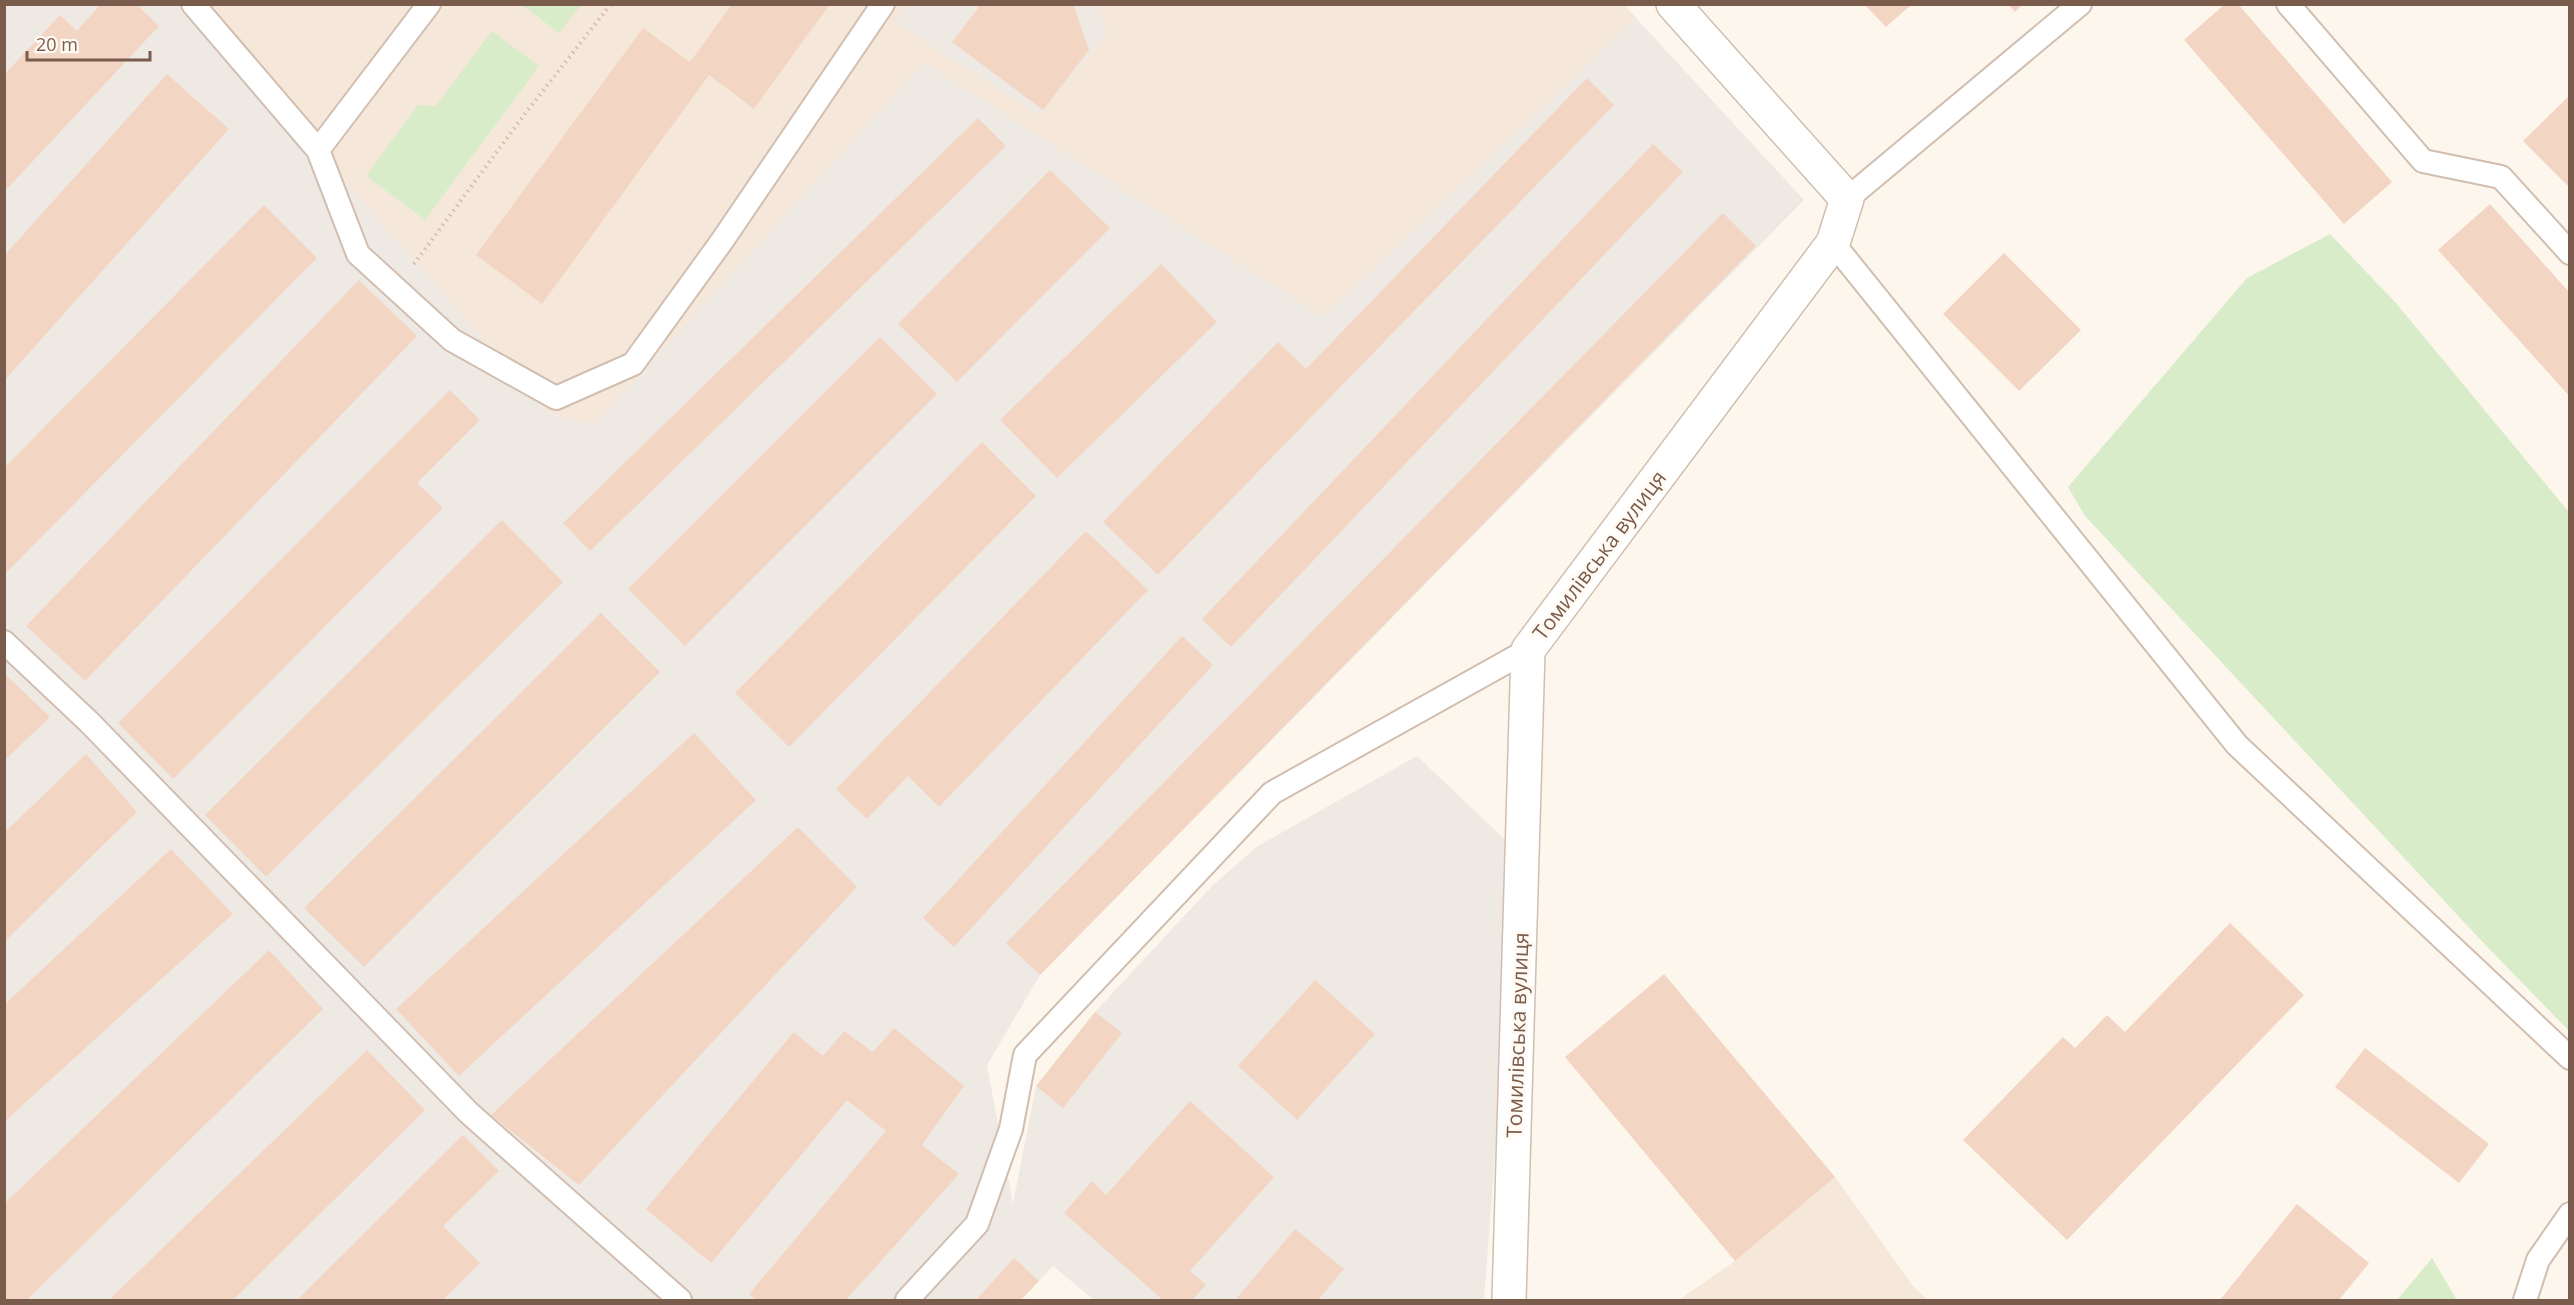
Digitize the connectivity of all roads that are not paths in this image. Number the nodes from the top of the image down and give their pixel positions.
1 (193, 4) edge
2 (429, 4) edge
3 (883, 4) edge
4 (1673, 4) edge
5 (2080, 4) edge
6 (2288, 4) edge
7 (318, 150) junction
8 (1847, 199) junction
9 (1833, 243) junction
10 (2570, 252) edge
11 (4, 642) edge
12 (1528, 650) junction
13 (2570, 1058) edge
14 (2570, 1214) edge
15 (680, 1300) edge
16 (907, 1300) edge
17 (1509, 1300) edge
18 (2525, 1300) edge

1 - 7 lane
2 - 7 lane
3 - 7 lane
4 - 8 street
5 - 8 lane
6 - 10 lane
8 - 9 street, Томилівська вулиця
9 - 12 street, Томилівська вулиця
9 - 13 lane
11 - 15 lane
12 - 16 lane
12 - 17 street, Томилівська вулиця
14 - 18 lane

